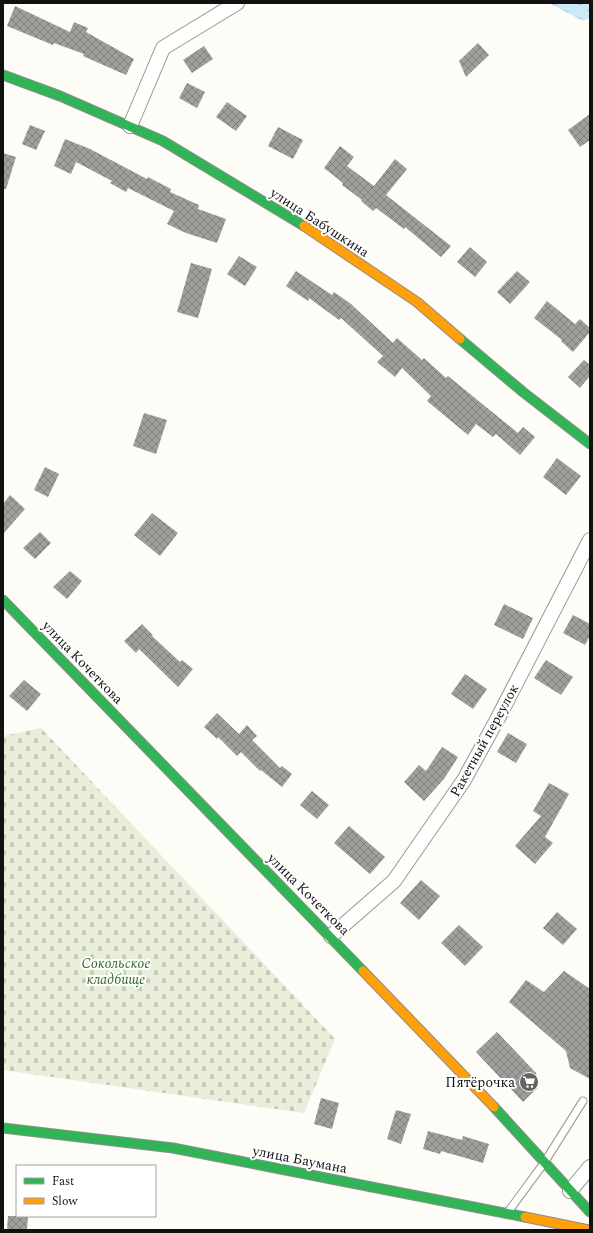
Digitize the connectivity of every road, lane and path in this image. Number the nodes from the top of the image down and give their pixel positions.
1 (234, 4) edge
2 (3, 75) edge
3 (130, 126) junction
4 (590, 444) edge
5 (590, 540) edge
6 (3, 600) edge
7 (331, 936) junction
8 (583, 1101) dead end
9 (3, 1128) edge
10 (544, 1163) junction
11 (590, 1167) edge
12 (570, 1191) junction
13 (590, 1212) edge
14 (506, 1214) junction
15 (589, 1230) edge

1 - 3 street
2 - 3 street, улица Бабушкина
3 - 4 street, улица Бабушкина
5 - 7 street, Ракетный переулок
6 - 7 street, улица Кочеткова
7 - 10 street, улица Кочеткова
8 - 10 lane
9 - 14 street, улица Баумана
10 - 12 street, улица Кочеткова
10 - 14 lane
11 - 12 street
12 - 13 street, улица Кочеткова
14 - 15 street, улица Баумана

